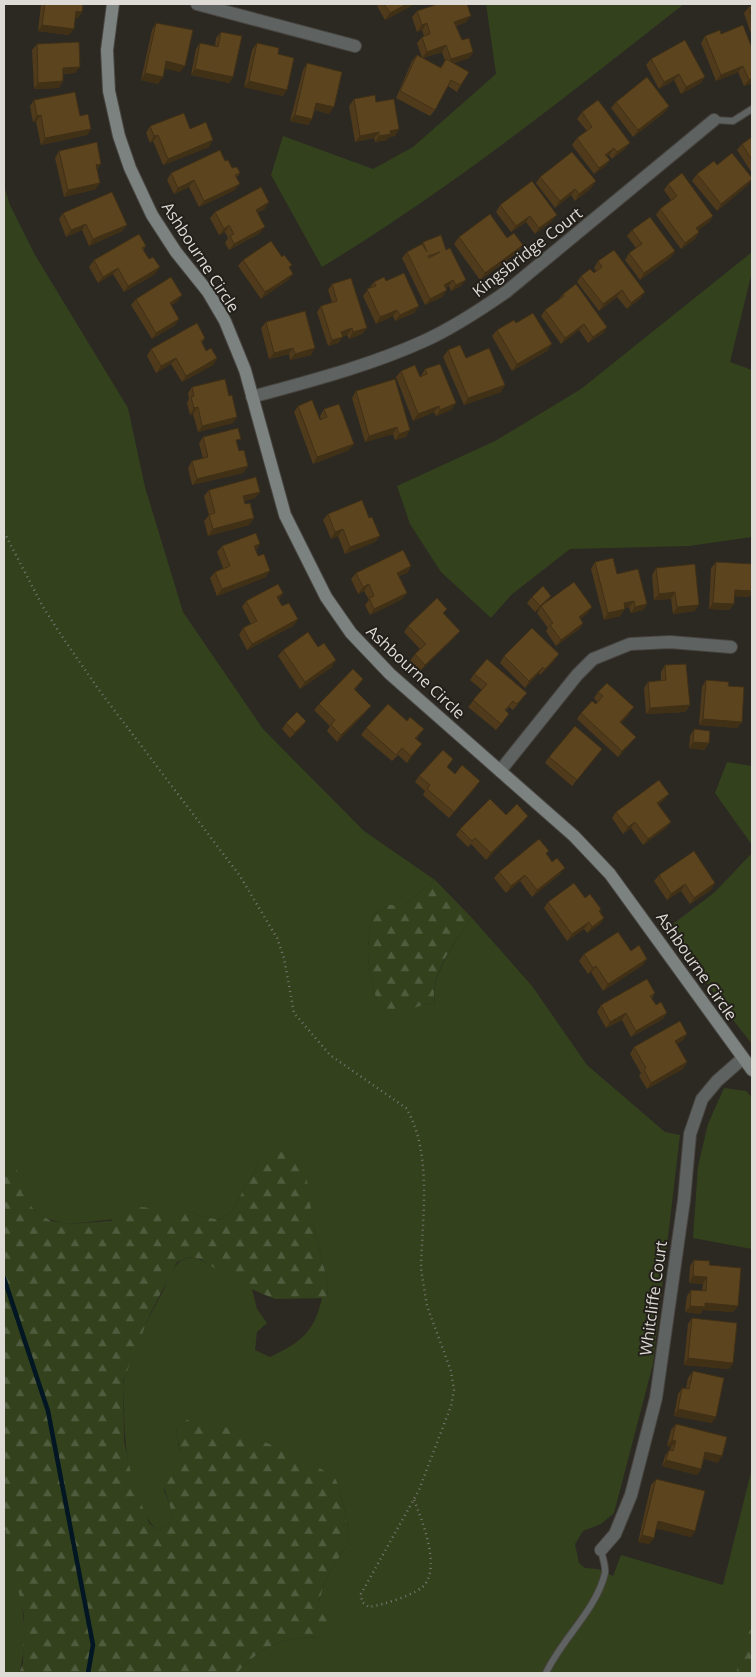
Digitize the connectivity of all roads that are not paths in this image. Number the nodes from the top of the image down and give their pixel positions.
1 (113, 4) edge
2 (197, 4) edge
3 (355, 46) dead end
4 (752, 109) edge
5 (714, 120) joint
6 (252, 397) junction
7 (731, 648) dead end
8 (500, 771) junction
9 (742, 1058) junction
10 (752, 1070) edge
11 (601, 1550) joint
12 (546, 1673) edge

1 - 6 street, Ashbourne Circle
2 - 3 street
4 - 5 lane
5 - 6 street, Kingsbridge Court
6 - 8 street, Ashbourne Circle
7 - 8 street
8 - 9 street, Ashbourne Circle
9 - 10 street, Ashbourne Circle
9 - 11 street, Whitcliffe Court
11 - 12 lane

